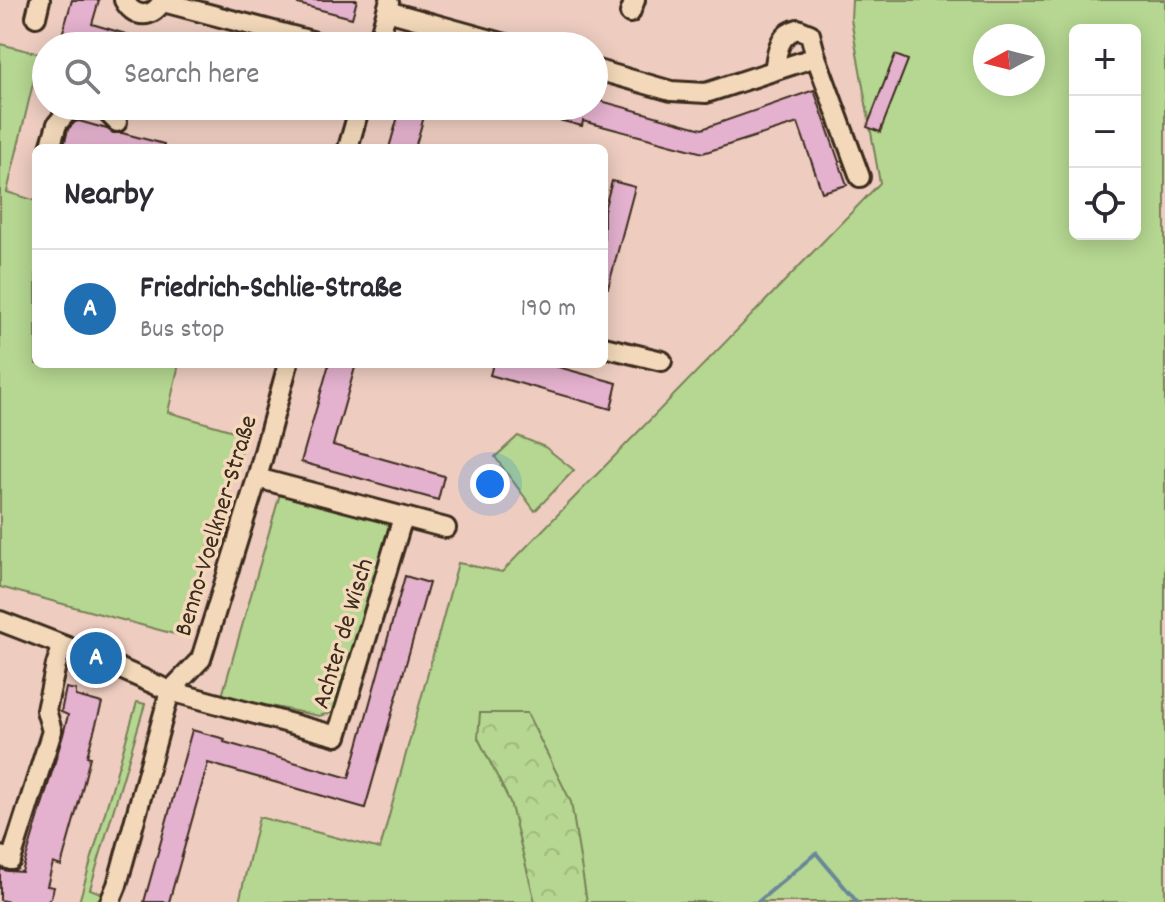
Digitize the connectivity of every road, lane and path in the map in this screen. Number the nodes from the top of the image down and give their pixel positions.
1 (124, 0) edge
2 (163, 1) edge
3 (388, 6) edge
4 (266, 32) edge
5 (381, 32) edge
6 (469, 32) edge
7 (816, 57) junction
8 (774, 71) junction
9 (608, 73) edge
10 (60, 120) edge
11 (356, 120) edge
12 (51, 144) edge
13 (349, 144) edge
14 (860, 177) dead end
15 (608, 348) edge
16 (662, 361) dead end
17 (287, 368) edge
18 (257, 478) junction
19 (403, 517) junction
20 (446, 528) dead end
21 (0, 621) edge
22 (62, 646) junction
23 (170, 691) junction
24 (0, 856) edge
25 (110, 902) edge

1 - 2 street
2 - 4 street
3 - 5 street
3 - 6 street
7 - 8 street
7 - 8 street
7 - 14 street
8 - 9 street
10 - 12 street
11 - 13 street
15 - 16 street
17 - 18 street, Benno-Voelkner-Straße
18 - 19 street
18 - 23 street, Benno-Voelkner-Straße
19 - 20 street
19 - 23 street, Achter de Wisch
21 - 22 street
22 - 23 street
22 - 24 street
23 - 25 street

